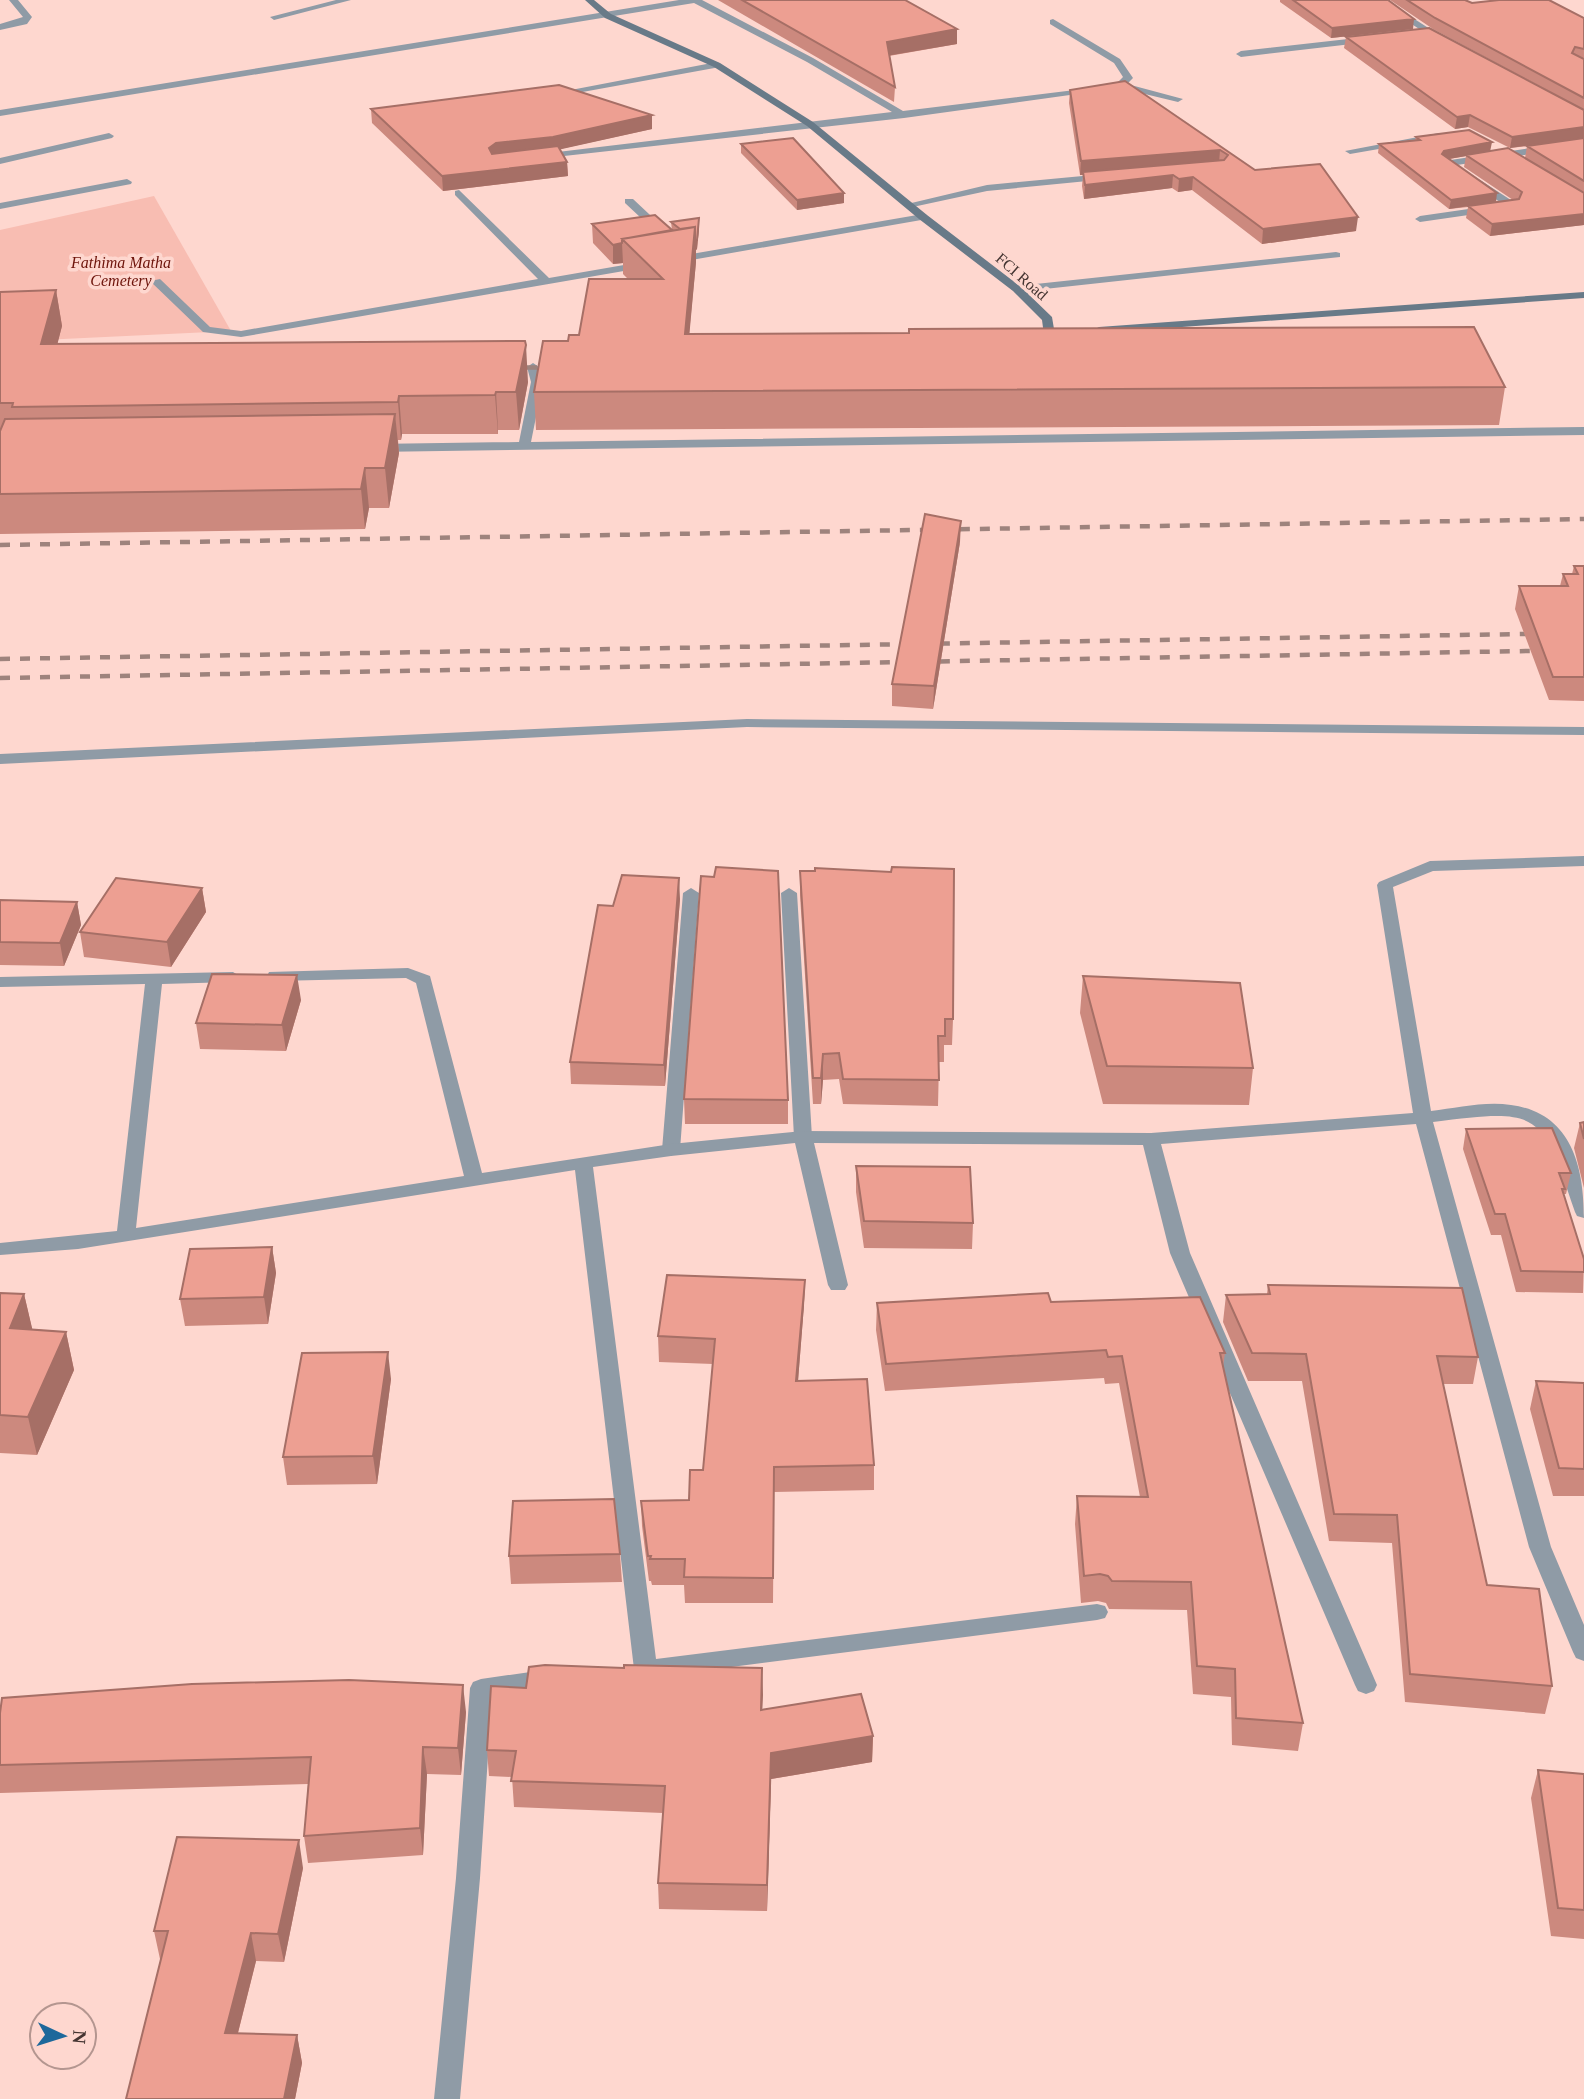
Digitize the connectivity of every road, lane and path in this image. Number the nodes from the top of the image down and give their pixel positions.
1 (13, 0) edge
2 (347, 0) edge
3 (589, 0) edge
4 (1379, 0) edge
5 (608, 16) junction
6 (274, 17) dead end
7 (1053, 22) dead end
8 (0, 27) edge
9 (1429, 33) junction
10 (1415, 34) edge
11 (1375, 39) edge
12 (1452, 46) edge
13 (1241, 54) dead end
14 (717, 65) junction
15 (1120, 85) junction
16 (548, 95) edge
17 (1178, 99) dead end
18 (0, 113) edge
19 (904, 115) junction
20 (810, 124) junction
21 (1454, 134) edge
22 (109, 136) dead end
23 (1488, 143) edge
24 (1584, 143) edge
25 (1350, 150) dead end
26 (1510, 155) junction
27 (524, 159) edge
28 (0, 161) edge
29 (1520, 161) edge
30 (1109, 176) edge
31 (127, 181) dead end
32 (459, 193) edge
33 (629, 201) dead end
34 (908, 205) junction
35 (0, 206) edge
36 (923, 217) junction
37 (1420, 219) dead end
38 (669, 238) edge
39 (679, 248) edge
40 (1336, 255) dead end
41 (690, 257) junction
42 (156, 281) dead end
43 (547, 282) junction
44 (1017, 289) junction
45 (1584, 295) edge
46 (1090, 330) edge
47 (1076, 331) edge
48 (533, 367) dead end
49 (1584, 431) edge
50 (524, 446) junction
51 (363, 448) edge
52 (1584, 731) edge
53 (0, 759) edge
54 (1584, 861) edge
55 (789, 893) dead end
56 (691, 894) dead end
57 (154, 979) junction
58 (0, 982) edge
59 (1423, 1118) junction
60 (803, 1137) junction
61 (1151, 1139) junction
62 (671, 1150) junction
63 (583, 1163) junction
64 (474, 1180) junction
65 (1584, 1212) edge
66 (125, 1235) junction
67 (0, 1249) edge
68 (838, 1285) dead end
69 (1097, 1612) dead end
70 (1584, 1652) edge
71 (646, 1669) junction
72 (621, 1672) edge
73 (571, 1676) edge
74 (1366, 1685) dead end
75 (447, 2099) edge

1 - 8 street
2 - 6 street
3 - 5 street, FCI Road
4 - 9 street
5 - 14 street, FCI Road
5 - 18 street
5 - 19 street
7 - 15 street
9 - 10 street
9 - 12 street
11 - 13 street
14 - 16 street
14 - 20 street, FCI Road
15 - 17 street
15 - 19 street
19 - 20 street
20 - 27 street
20 - 34 street, FCI Road
21 - 25 street
22 - 28 street
23 - 26 street
24 - 26 street
26 - 29 street
26 - 37 street
30 - 34 street
31 - 35 street
32 - 43 street
33 - 38 street
34 - 36 street, FCI Road
36 - 41 street
36 - 44 street, FCI Road
39 - 41 street
40 - 44 street
41 - 43 street
42 - 43 street
44 - 47 street, FCI Road
45 - 46 street
48 - 50 street
49 - 50 street
50 - 51 street
52 - 53 street
54 - 59 street
55 - 60 street
56 - 62 street
57 - 58 street
57 - 64 street
57 - 66 street
59 - 61 street
59 - 65 street
59 - 70 street
60 - 61 street
60 - 62 street
60 - 68 street
61 - 74 street
62 - 63 street
63 - 64 street
63 - 71 street
64 - 66 street
66 - 67 street
69 - 71 street
71 - 72 street
73 - 75 street

